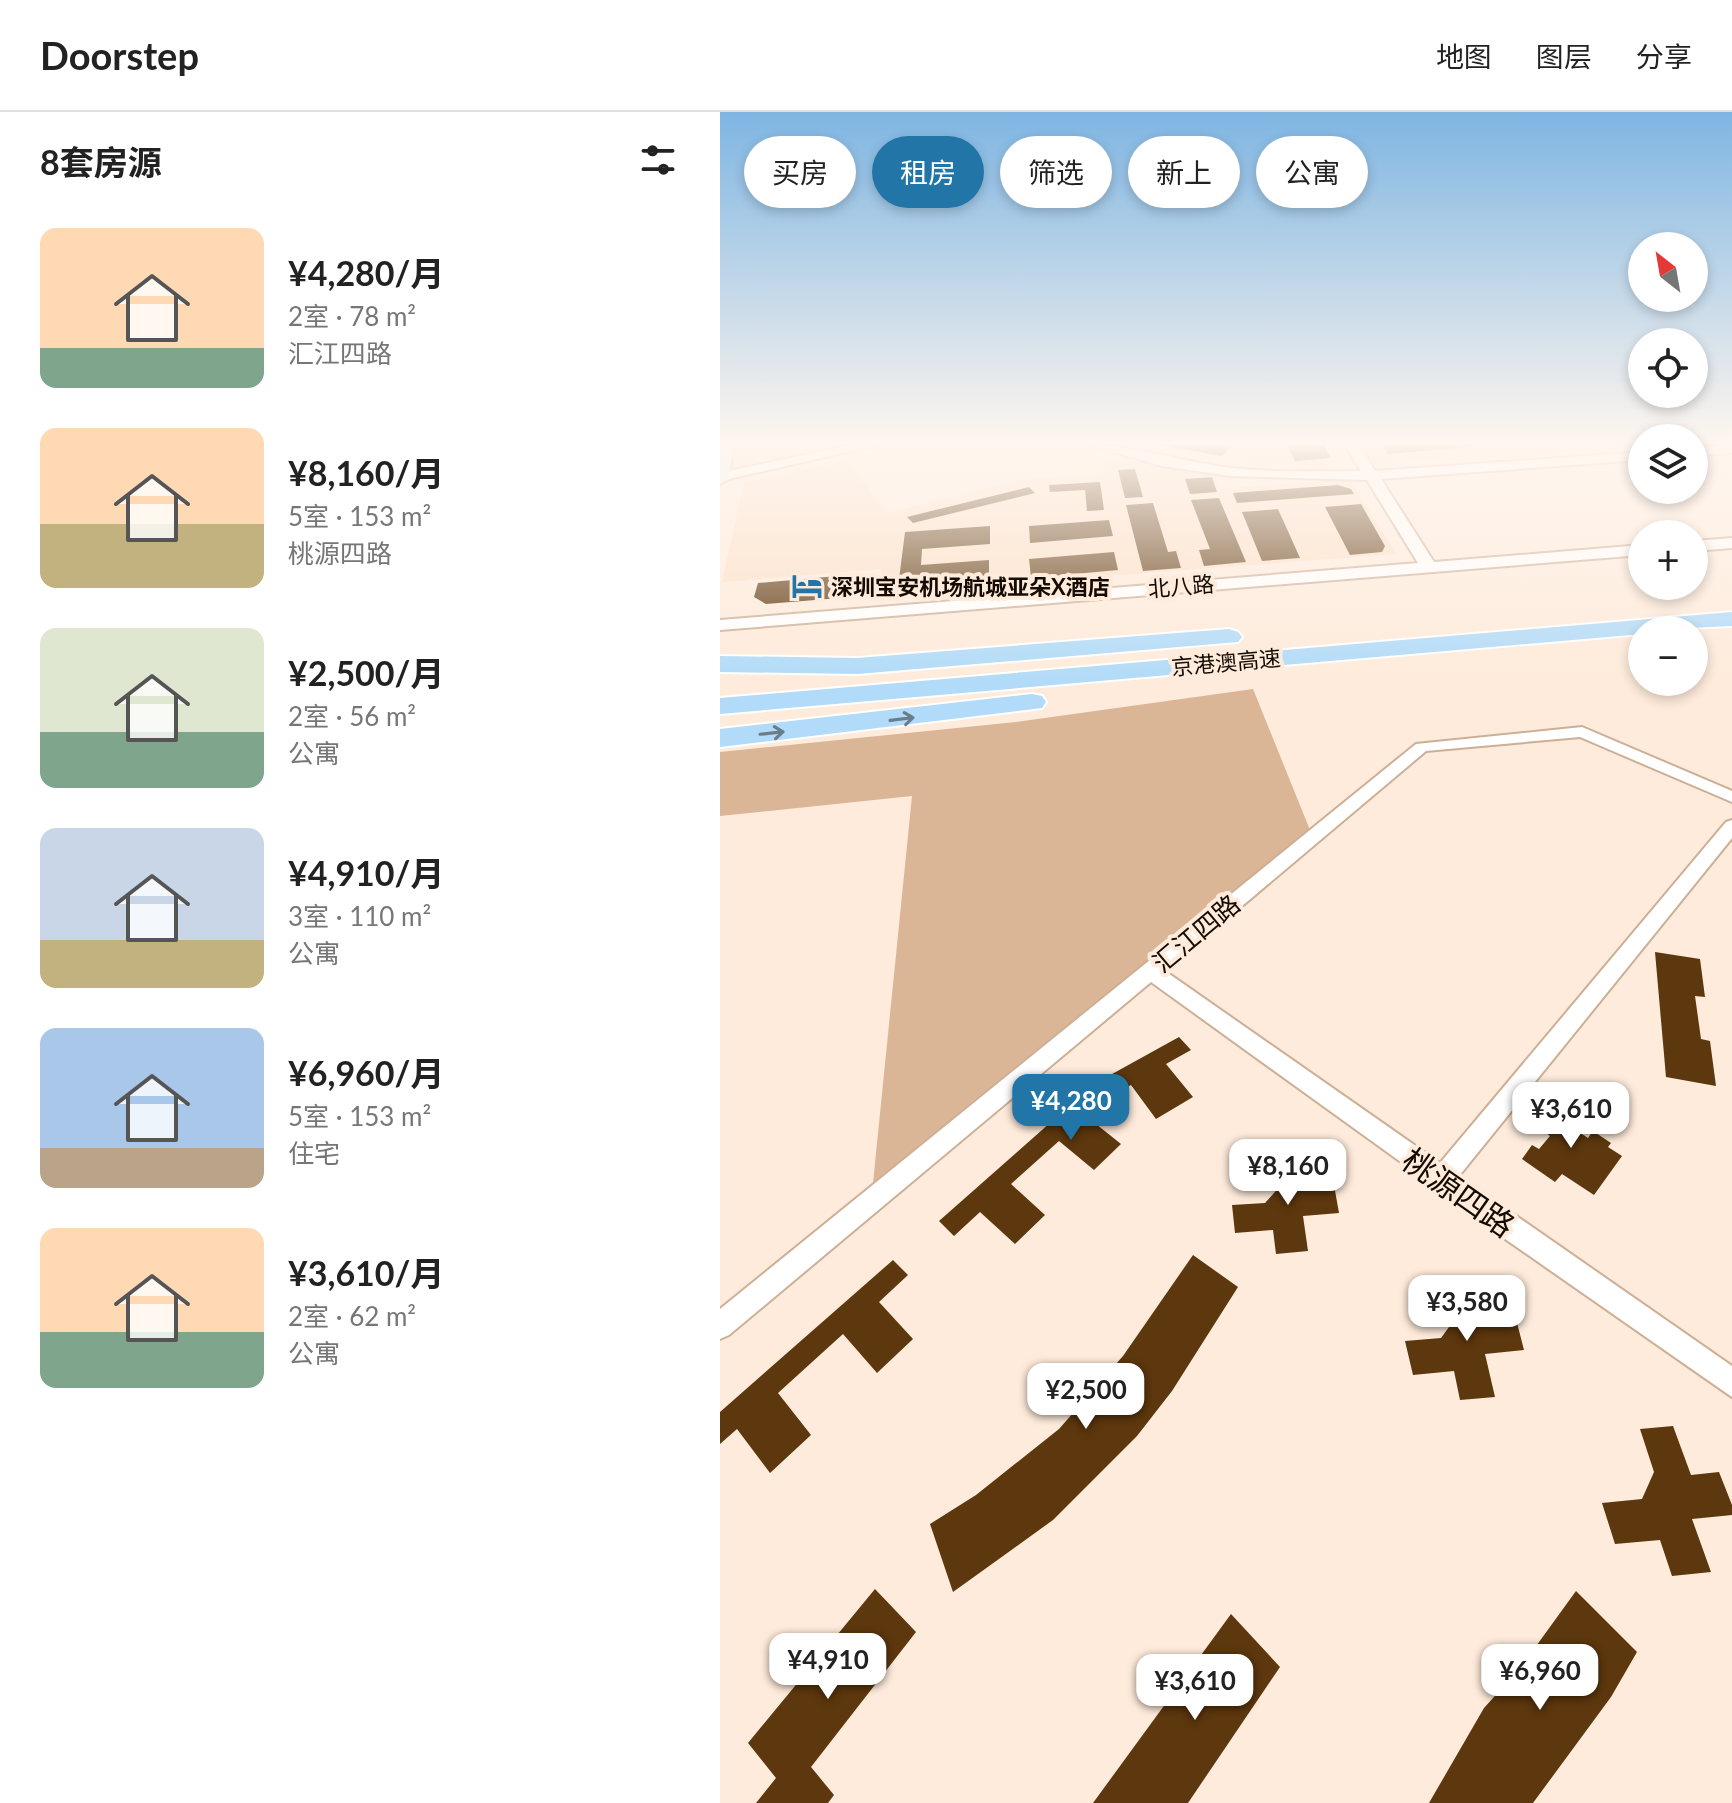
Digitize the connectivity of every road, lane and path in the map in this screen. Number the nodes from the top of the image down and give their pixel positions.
1 (1402, 524) edge
2 (1732, 540) edge
3 (1708, 542) edge
4 (1628, 548) edge
5 (1427, 564) junction
6 (1732, 604) edge
7 (720, 617) edge
8 (1732, 621) edge
9 (1708, 624) edge
10 (720, 625) edge
11 (1406, 632) junction
12 (1628, 635) edge
13 (720, 664) edge
14 (720, 688) edge
15 (720, 706) edge
16 (720, 738) edge
17 (1732, 797) edge
18 (1732, 826) edge
19 (1150, 971) junction
20 (1441, 1180) junction
21 (720, 1326) edge
22 (1732, 1383) edge

1 - 5 street
2 - 3 street
4 - 5 street, 北八路
5 - 7 street, 北八路
5 - 10 street, 北八路
6 - 11 highway, 京港澳高速
8 - 9 highway
8 - 15 highway, 京港澳高速
11 - 13 highway
11 - 14 highway, 京港澳高速
16 -> 12 highway
17 - 19 street, 汇江四路
18 - 20 street
19 - 20 street, 桃源四路
19 - 21 street, 汇江四路
20 - 22 street, 桃源四路

